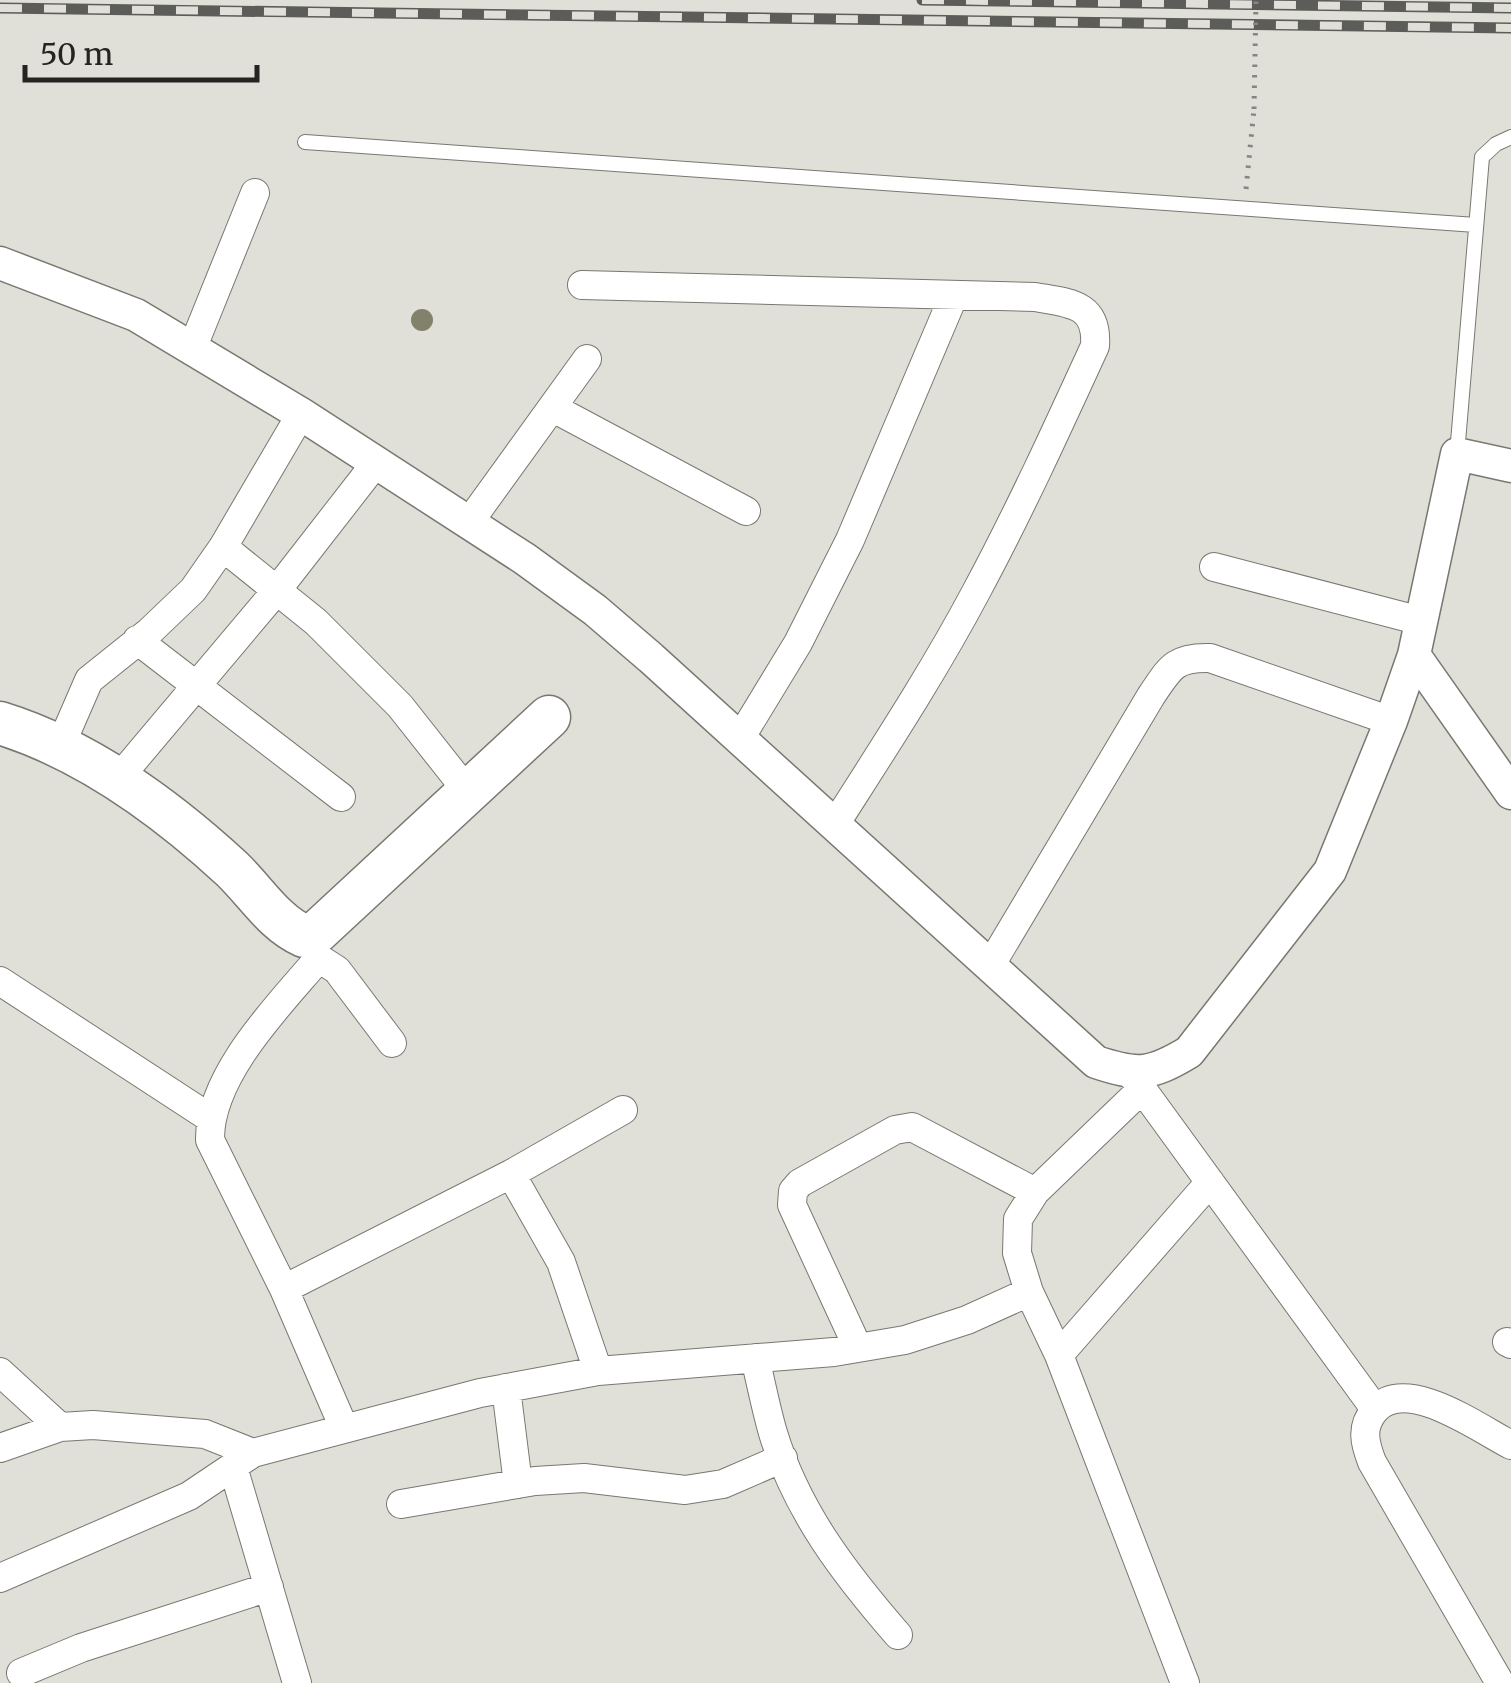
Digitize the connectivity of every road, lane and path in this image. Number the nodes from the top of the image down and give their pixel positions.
1 (1256, 0) edge
2 (1511, 138) edge
3 (305, 142) dead end
4 (256, 193) dead end
5 (1244, 206) junction
6 (1476, 225) junction
7 (0, 263) edge
8 (582, 285) dead end
9 (954, 295) junction
10 (192, 349) junction
11 (587, 359) dead end
12 (553, 408) junction
13 (300, 414) junction
14 (1456, 454) junction
15 (375, 464) junction
16 (1511, 466) edge
17 (746, 511) dead end
18 (470, 521) junction
19 (223, 547) junction
20 (1214, 567) dead end
21 (277, 590) junction
22 (1421, 622) junction
23 (137, 640) junction
24 (1414, 656) junction
25 (198, 686) junction
26 (550, 717) dead end
27 (1391, 721) junction
28 (0, 723) edge
29 (739, 740) junction
30 (58, 748) junction
31 (116, 780) junction
32 (468, 792) junction
33 (1511, 793) edge
34 (341, 797) dead end
35 (834, 826) junction
36 (990, 966) junction
37 (0, 981) edge
38 (392, 1043) dead end
39 (1136, 1081) junction
40 (623, 1110) dead end
41 (210, 1118) junction
42 (511, 1174) junction
43 (1210, 1182) junction
44 (1035, 1192) junction
45 (284, 1289) junction
46 (1029, 1292) junction
47 (858, 1348) junction
48 (1060, 1355) junction
49 (755, 1358) junction
50 (598, 1371) junction
51 (0, 1372) edge
52 (506, 1388) junction
53 (1375, 1409) junction
54 (60, 1427) junction
55 (344, 1428) junction
56 (1511, 1444) edge
57 (0, 1448) edge
58 (783, 1458) junction
59 (243, 1460) junction
60 (518, 1484) junction
61 (400, 1504) dead end
62 (0, 1578) edge
63 (269, 1587) junction
64 (898, 1635) dead end
65 (22, 1672) dead end
66 (297, 1683) edge
67 (1185, 1683) edge
68 (1500, 1683) edge

1 - 5 path, bridge
2 - 6 lane
3 - 5 lane
4 - 10 street
5 - 6 lane
6 - 14 lane
7 - 10 street
8 - 9 street
9 - 29 street
9 - 35 street
10 - 13 street
11 - 12 street
12 - 17 street
12 - 18 street
13 - 15 street
13 - 19 street
14 - 16 street
14 - 22 street
15 - 18 street
15 - 21 street
18 - 29 street
19 - 21 street
19 - 23 street
20 - 22 street
21 - 25 street
21 - 32 street
22 - 24 street
23 - 25 street
23 - 30 street
24 - 27 street
24 - 33 street
25 - 31 street
25 - 34 street
26 - 32 main road
27 - 36 street
27 - 39 street
28 - 30 main road
29 - 35 street
30 - 31 main road
31 - 32 main road
35 - 36 street
36 - 39 street
37 - 41 street
38 - 41 street
39 - 43 street
39 - 44 street
40 - 42 street
41 - 45 street
42 - 45 street
42 - 50 street
43 - 48 street
43 - 53 street
44 - 46 street
44 - 47 street
45 - 55 street
46 - 47 street
46 - 48 street
47 - 49 street
48 - 67 street
49 - 50 street
49 - 58 street
50 - 52 street
51 - 54 street
52 - 55 street
52 - 60 street
53 - 56 street
53 - 68 street
54 - 57 street
54 - 59 street
55 - 59 street
58 - 60 street
58 - 64 street
59 - 62 street
59 - 63 street
60 - 61 street
63 - 65 street
63 - 66 street

